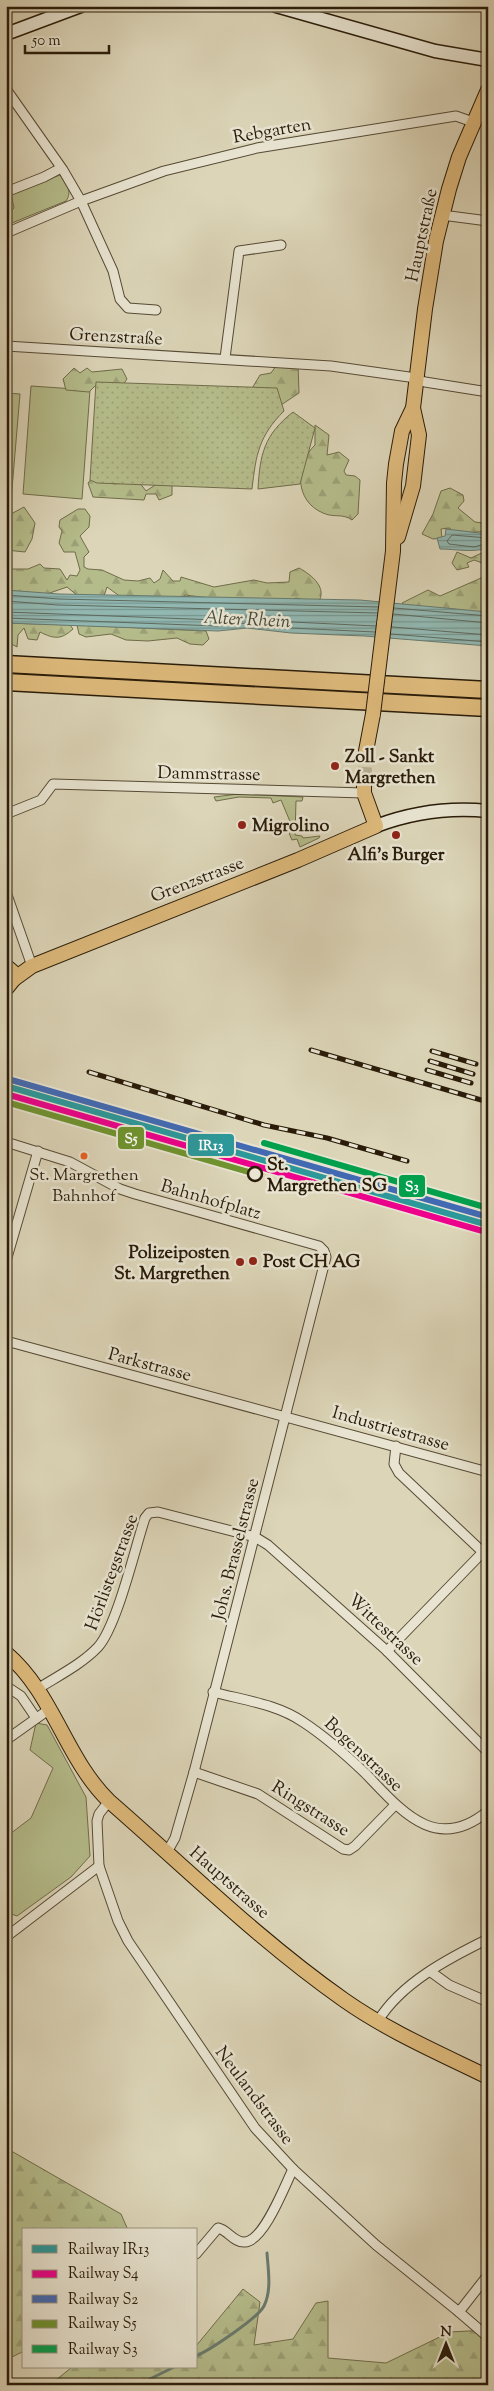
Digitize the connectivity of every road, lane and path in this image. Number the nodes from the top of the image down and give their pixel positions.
1 (81, 6) edge
2 (276, 6) edge
3 (6, 34) edge
4 (488, 60) edge
5 (6, 89) edge
6 (488, 90) edge
7 (473, 122) junction
8 (61, 168) junction
9 (6, 192) edge
10 (81, 201) junction
11 (442, 215) junction
12 (488, 221) edge
13 (6, 233) edge
14 (281, 245) dead end
15 (156, 310) dead end
16 (6, 346) edge
17 (225, 358) junction
18 (416, 379) junction
19 (488, 392) edge
20 (413, 402) junction
21 (393, 553) junction
22 (6, 664) edge
23 (6, 682) edge
24 (488, 690) edge
25 (488, 708) edge
26 (366, 751) tunnel mouth
27 (364, 787) joint
28 (488, 810) edge
29 (6, 814) edge
30 (376, 826) junction
31 (6, 892) edge
32 (7, 966) edge
33 (32, 966) junction
34 (10, 984) edge
35 (6, 1142) edge
36 (38, 1151) junction
37 (324, 1250) joint
38 (6, 1261) edge
39 (6, 1341) edge
40 (285, 1416) junction
41 (396, 1446) junction
42 (488, 1472) edge
43 (255, 1538) junction
44 (485, 1554) edge
45 (387, 1650) junction
46 (6, 1653) edge
47 (6, 1686) edge
48 (39, 1688) junction
49 (213, 1692) junction
50 (51, 1708) junction
51 (36, 1718) junction
52 (6, 1740) edge
53 (488, 1752) edge
54 (194, 1772) junction
55 (109, 1802) junction
56 (395, 1805) junction
57 (488, 1811) edge
58 (167, 1852) junction
59 (99, 1866) junction
60 (6, 1937) edge
61 (488, 1939) edge
62 (431, 1972) junction
63 (488, 2002) edge
64 (378, 2021) junction
65 (488, 2077) edge
66 (293, 2169) junction
67 (198, 2252) edge
68 (488, 2275) edge
69 (459, 2312) junction
70 (488, 2337) edge

1 - 3 main road
2 - 4 main road
5 - 8 street
6 - 7 main road, Hauptstraße
7 - 10 street, Rebgarten
7 - 11 main road, Hauptstraße
8 - 9 street
8 - 10 street
10 - 13 street, Rebgarten
10 - 15 street
11 - 12 street
11 - 18 main road, Hauptstraße
14 - 17 street
16 - 17 street, Grenzstraße
17 - 18 street, Grenzstraße
18 - 19 street, Grenzstraße
18 - 20 main road, Hauptstraße
20 - 21 main road
20 - 21 main road
21 - 26 main road, bridge
22 - 24 highway
23 - 25 highway
27 - 29 street, Dammstrasse
27 - 30 main road
28 - 30 main road
30 - 33 main road, Grenzstrasse
31 - 33 street
32 - 33 main road, Grenzstrasse
32 - 34 main road
33 - 34 main road, Grenzstrasse
35 - 36 street, Bahnhofplatz
36 - 37 street, Bahnhofplatz
36 - 38 street
37 - 40 street, Johs. Brasselstrasse
39 - 40 street, Parkstrasse
40 - 41 street, Industriestrasse
40 - 43 street, Johs. Brasselstrasse
41 - 42 street, Industriestrasse
41 - 44 street
43 - 45 street, Wittestrasse
43 - 48 street, Hörlistegstrasse
43 - 49 street, Johs. Brasselstrasse
44 - 45 street
45 - 53 street, Wittestrasse
46 - 48 main road, Hauptstrasse
47 - 51 street
48 - 50 main road, Hauptstrasse
49 - 54 street, Johs. Brasselstrasse
49 - 56 street, Bogenstrasse
50 - 51 street
50 - 55 main road, Hauptstrasse
51 - 52 street
54 - 56 street, Ringstrasse
54 - 58 street, Johs. Brasselstrasse
55 - 58 main road, Hauptstrasse
55 - 59 street, Neulandstrasse
56 - 57 street, Bogenstrasse
58 - 64 main road, Hauptstrasse
59 - 60 street
59 - 66 street, Neulandstrasse
61 - 62 street
62 - 63 street
62 - 64 street
64 - 65 main road, Hauptstrasse
66 - 67 street
66 - 69 street, Neulandstrasse
68 - 69 street
69 - 70 street, Neulandstrasse

